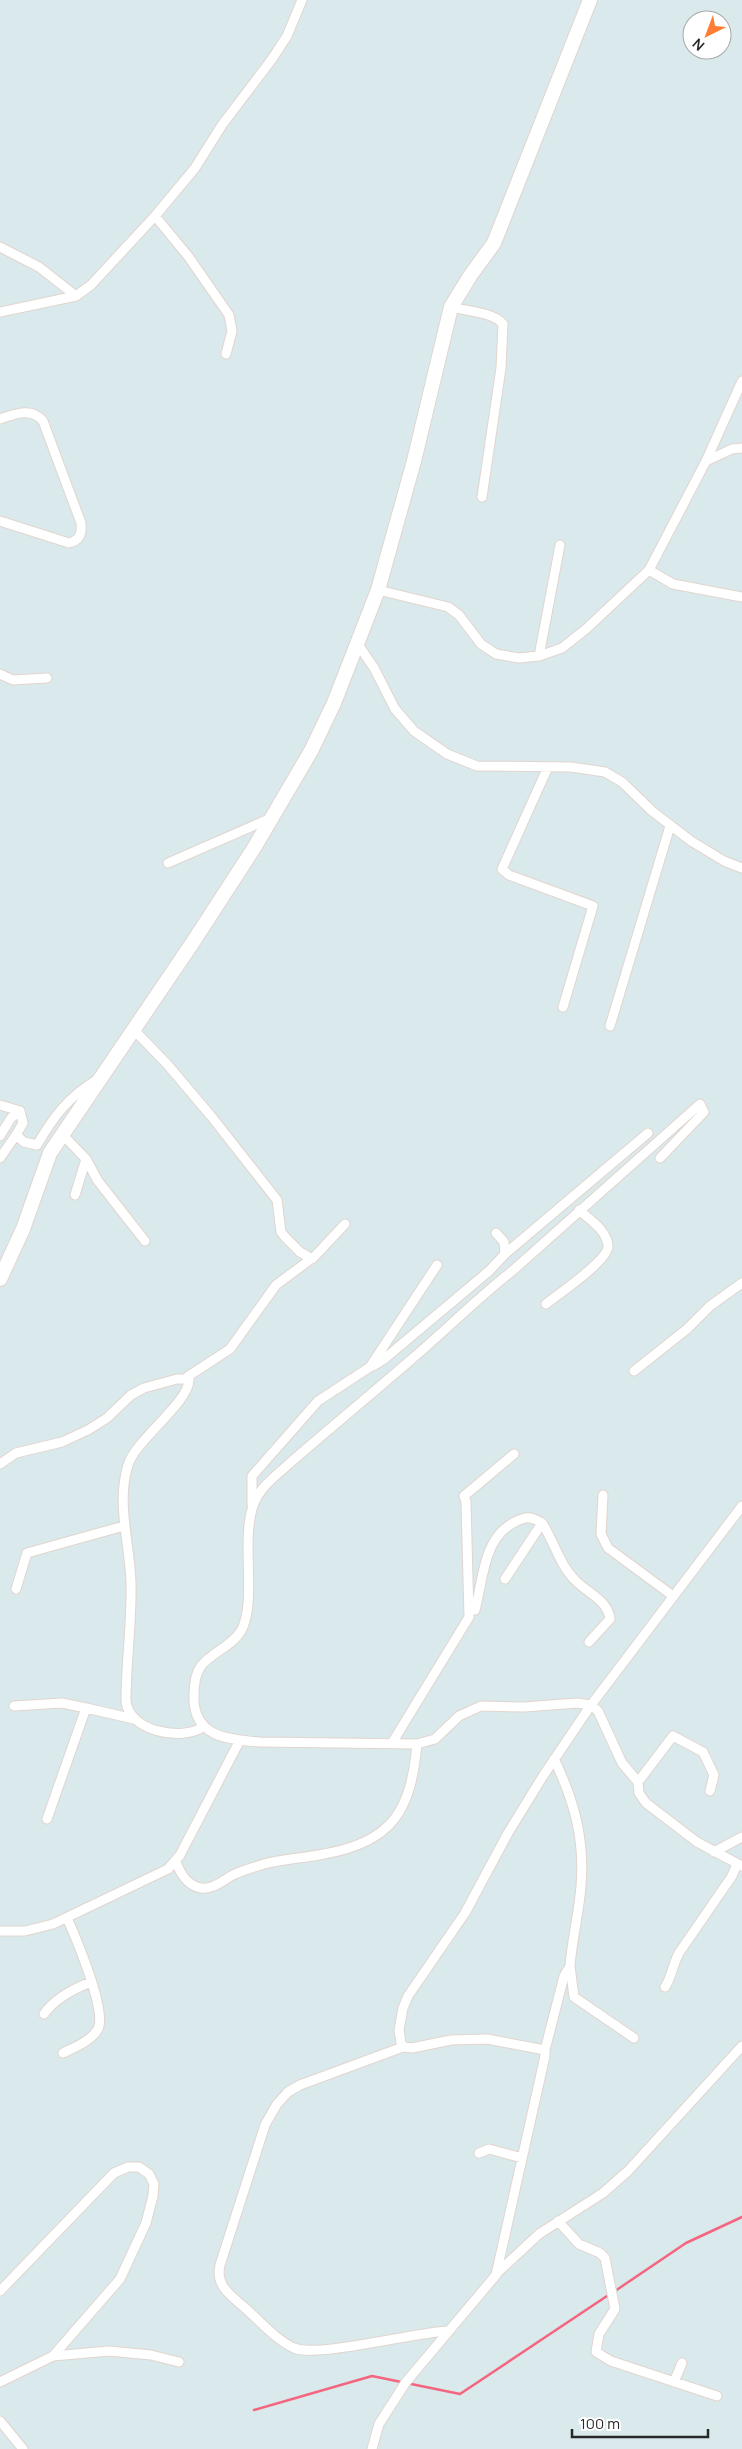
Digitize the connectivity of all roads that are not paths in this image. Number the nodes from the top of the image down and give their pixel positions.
1 (302, 0) edge
2 (590, 0) edge
3 (155, 216) junction
4 (0, 247) edge
5 (76, 296) junction
6 (451, 307) junction
7 (0, 312) edge
8 (226, 354) dead end
9 (742, 381) edge
10 (0, 420) edge
11 (742, 448) edge
12 (706, 461) junction
13 (482, 497) dead end
14 (0, 521) edge
15 (560, 545) dead end
16 (649, 570) junction
17 (378, 590) junction
18 (742, 597) edge
19 (357, 643) junction
20 (539, 656) junction
21 (0, 674) edge
22 (47, 678) dead end
23 (548, 767) junction
24 (271, 818) junction
25 (670, 826) junction
26 (168, 863) dead end
27 (742, 868) edge
28 (563, 1007) dead end
29 (610, 1026) dead end
30 (133, 1029) junction
31 (98, 1079) junction
32 (0, 1105) edge
33 (20, 1110) junction
34 (648, 1133) dead end
35 (62, 1134) junction
36 (16, 1135) junction
37 (0, 1136) edge
38 (0, 1158) edge
39 (660, 1158) dead end
40 (86, 1159) junction
41 (75, 1195) dead end
42 (579, 1210) junction
43 (345, 1224) dead end
44 (496, 1233) dead end
45 (145, 1241) dead end
46 (505, 1254) junction
47 (312, 1259) junction
48 (437, 1265) dead end
49 (0, 1279) edge
50 (742, 1283) edge
51 (546, 1304) dead end
52 (370, 1367) junction
53 (634, 1371) dead end
54 (187, 1377) junction
55 (514, 1454) dead end
56 (0, 1464) edge
57 (603, 1496) dead end
58 (742, 1506) edge
59 (252, 1507) junction
60 (542, 1523) junction
61 (124, 1526) junction
62 (505, 1579) dead end
63 (16, 1589) dead end
64 (673, 1596) junction
65 (469, 1610) junction
66 (589, 1642) dead end
67 (591, 1705) junction
68 (14, 1706) dead end
69 (86, 1708) junction
70 (134, 1719) junction
71 (203, 1727) junction
72 (240, 1740) junction
73 (392, 1743) junction
74 (416, 1744) junction
75 (554, 1759) junction
76 (638, 1782) junction
77 (710, 1791) dead end
78 (47, 1819) dead end
79 (742, 1837) edge
80 (714, 1852) junction
81 (176, 1862) junction
82 (740, 1865) edge
83 (67, 1918) junction
84 (0, 1931) edge
85 (570, 1966) junction
86 (91, 1982) junction
87 (665, 1987) dead end
88 (44, 2014) dead end
89 (634, 2038) dead end
90 (403, 2046) junction
91 (742, 2046) edge
92 (545, 2050) junction
93 (63, 2053) dead end
94 (479, 2153) dead end
95 (522, 2158) junction
96 (558, 2221) junction
97 (496, 2275) junction
98 (0, 2291) edge
99 (448, 2331) junction
100 (53, 2356) junction
101 (179, 2362) dead end
102 (682, 2363) dead end
103 (0, 2382) edge
104 (674, 2382) junction
105 (717, 2396) dead end
106 (0, 2421) edge
107 (23, 2449) edge
108 (372, 2449) edge

1 - 3 street
2 - 6 street
3 - 5 street
3 - 8 street
4 - 5 street
5 - 7 street
6 - 13 street
6 - 17 street
9 - 12 street
10 - 14 street
11 - 12 street
12 - 16 street
15 - 20 street
16 - 18 street
16 - 20 street
17 - 19 street
17 - 20 street
19 - 23 street
19 - 24 street
21 - 22 street
23 - 25 street
23 - 28 street
24 - 26 street
24 - 30 street
25 - 27 street
25 - 29 street
30 - 31 street
30 - 47 street
31 - 35 street
31 - 36 street
32 - 33 street
33 - 36 street
33 - 37 street
34 - 46 street
35 - 40 street
35 - 49 street
36 - 38 street
39 - 42 street
40 - 41 street
40 - 45 street
42 - 51 street
42 - 59 street
43 - 47 street
44 - 46 street
46 - 52 street
47 - 54 street
48 - 52 street
50 - 53 street
52 - 59 street
54 - 56 street
54 - 61 street
55 - 65 street
57 - 64 street
58 - 64 street
59 - 71 street
60 - 62 street
60 - 65 street
60 - 66 street
61 - 63 street
61 - 70 street
64 - 67 street
65 - 73 street
67 - 74 street
67 - 75 street
67 - 76 street
68 - 69 street
69 - 70 street
69 - 78 street
70 - 71 street
71 - 72 street
72 - 73 street
72 - 81 street
73 - 74 street
74 - 81 street
75 - 85 street
75 - 90 street
76 - 77 street
76 - 80 street
79 - 80 street
80 - 82 street
81 - 83 street
82 - 87 street
83 - 84 street
83 - 86 street
85 - 89 street
85 - 92 street
86 - 88 street
86 - 93 street
90 - 92 street
90 - 99 street
91 - 96 street
92 - 95 street
94 - 95 street
95 - 97 street
96 - 97 street
96 - 104 street
97 - 99 street
98 - 100 street
99 - 108 street
100 - 101 street
100 - 103 street
102 - 104 street
104 - 105 street
106 - 107 street

